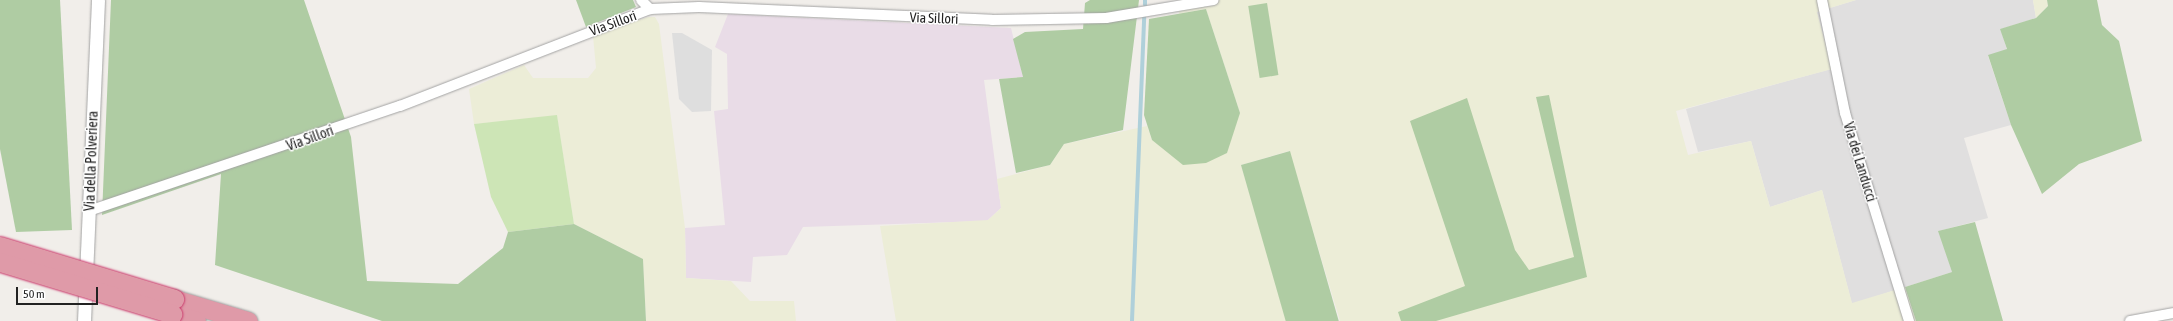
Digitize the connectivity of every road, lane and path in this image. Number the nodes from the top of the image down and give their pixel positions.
1 (98, 0) edge
2 (641, 0) edge
3 (1213, 0) edge
4 (1822, 0) edge
5 (1194, 2) edge
6 (650, 10) junction
7 (89, 211) junction
8 (0, 246) edge
9 (0, 262) edge
10 (173, 306) junction
11 (2173, 313) edge
12 (84, 321) edge
13 (196, 321) edge
14 (248, 321) edge
15 (1909, 321) edge
16 (2130, 321) edge

1 - 7 street, Via della Polveriera
2 - 6 street
3 - 5 street, Via Sillori
4 - 15 street, Via dei Landucci
5 - 6 street, Via Sillori
6 - 7 street, Via Sillori
7 - 12 street, Via della Polveriera
8 - 10 highway, bridge
9 - 10 highway, bridge
10 - 13 highway
10 - 14 highway
11 - 16 street

